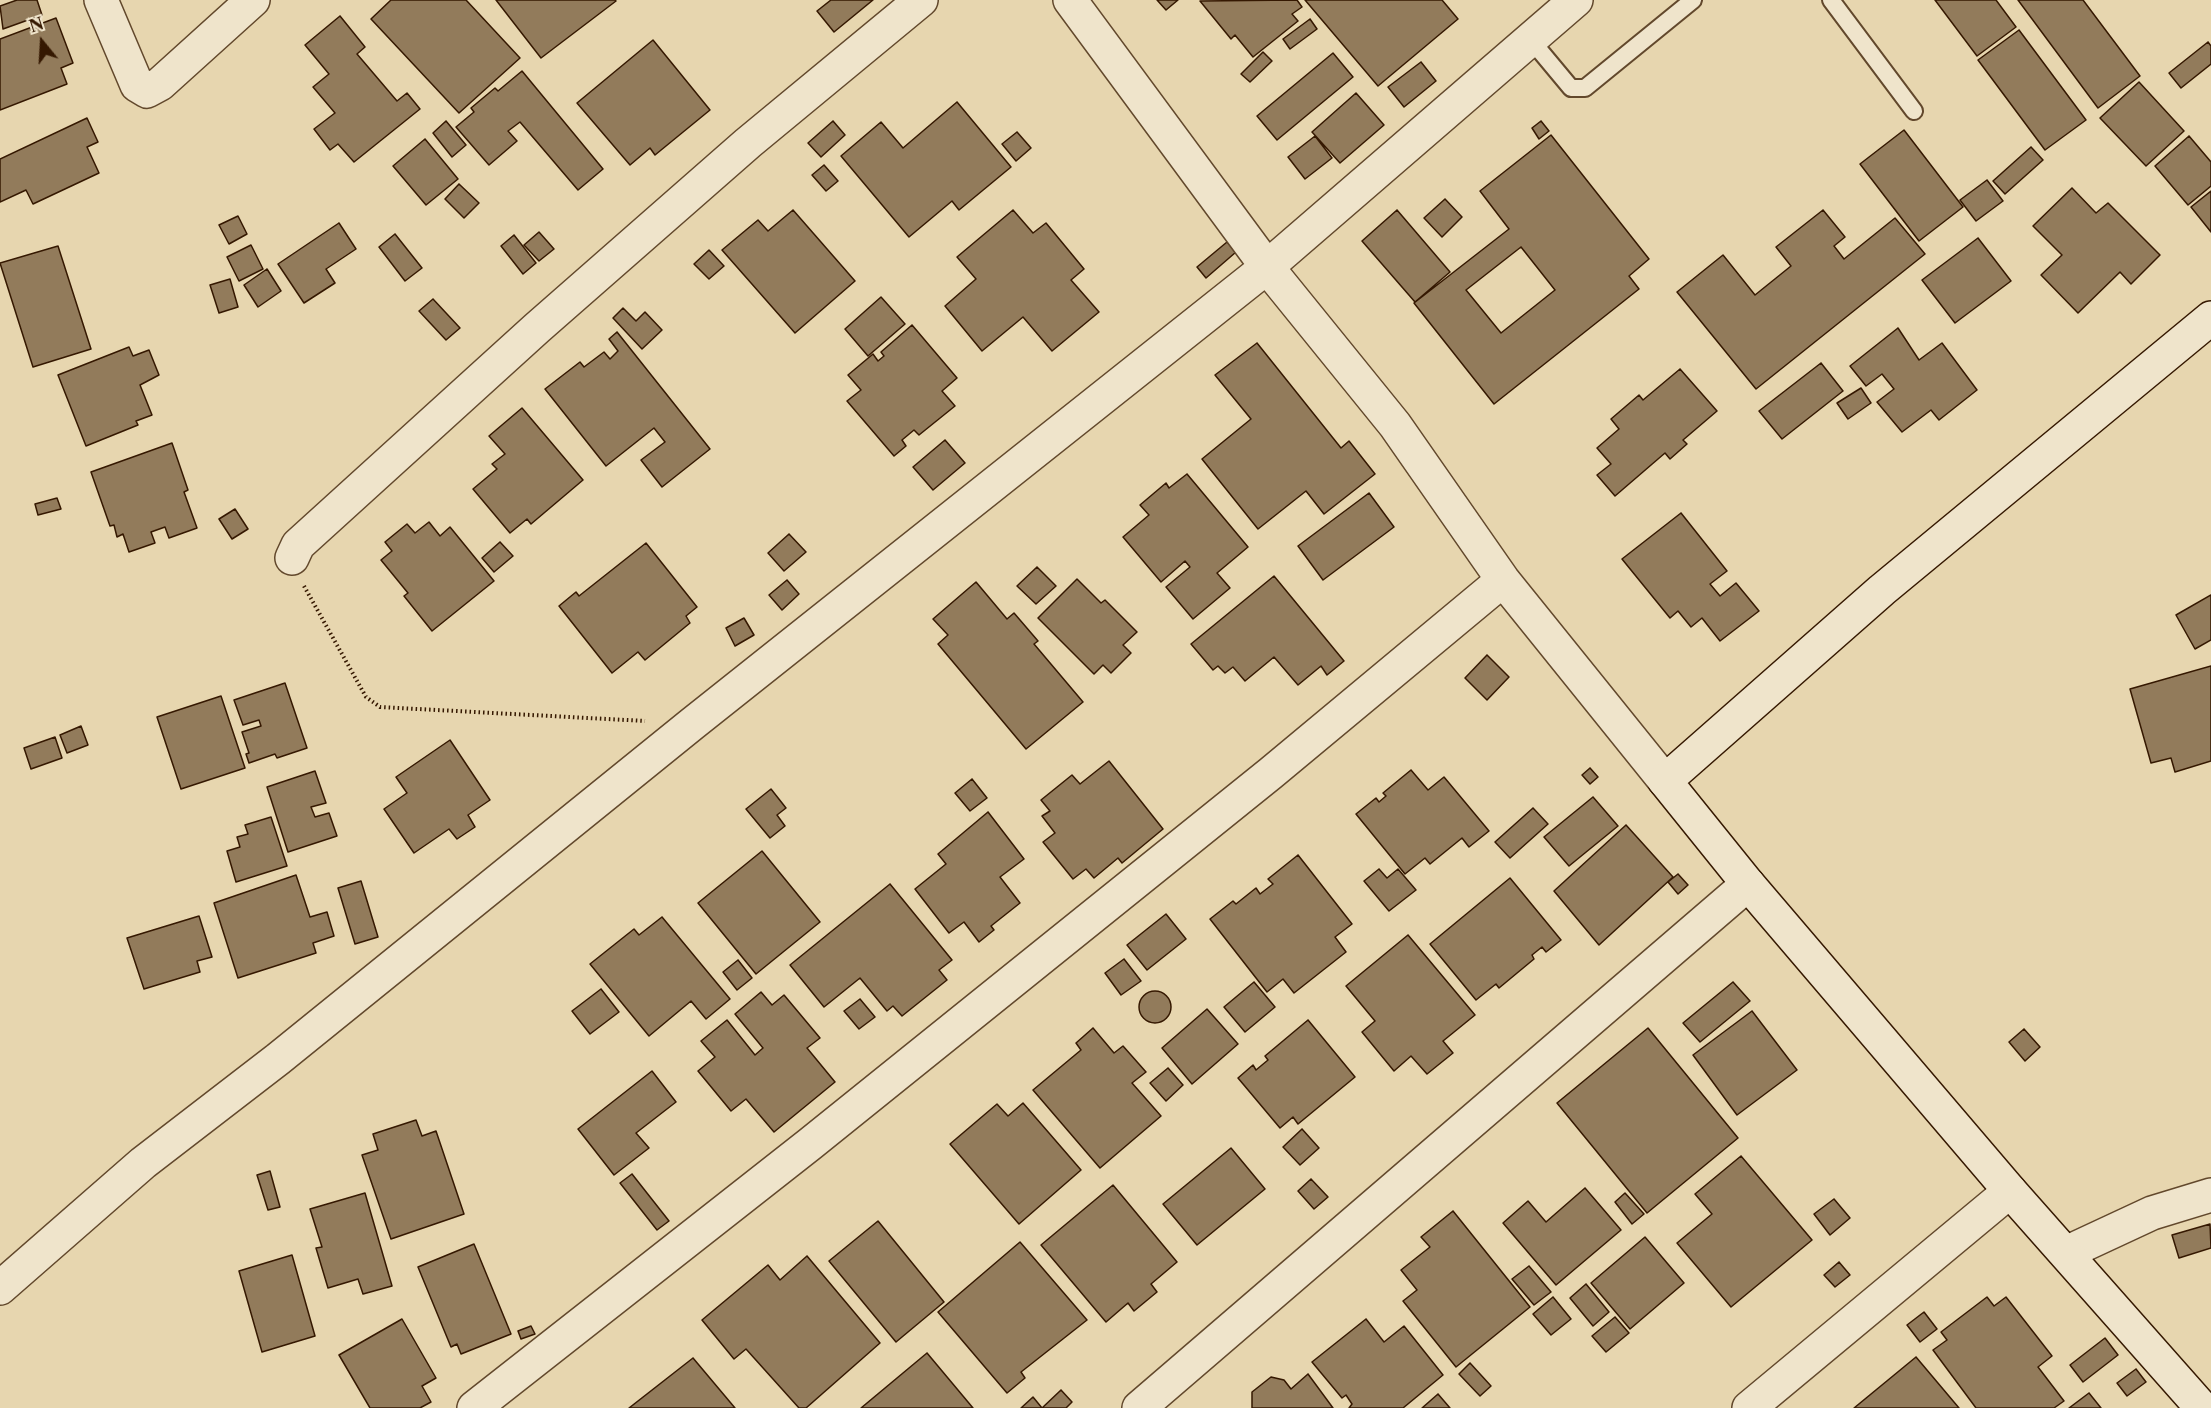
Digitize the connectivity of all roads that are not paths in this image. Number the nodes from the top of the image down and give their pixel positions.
1 (101, 0) edge
2 (253, 0) edge
3 (921, 0) edge
4 (1070, 0) edge
5 (1576, 0) edge
6 (1693, 0) edge
7 (1831, 0) edge
8 (1531, 40) junction
9 (1914, 111) dead end
10 (1267, 267) junction
11 (2211, 318) edge
12 (292, 558) road end
13 (1503, 580) junction
14 (1665, 781) junction
15 (1748, 884) junction
16 (2010, 1191) junction
17 (2211, 1195) edge
18 (2066, 1253) junction
19 (0, 1288) edge
20 (474, 1408) edge
21 (1139, 1408) edge
22 (1749, 1408) edge
23 (2202, 1408) edge

1 - 2 street
3 - 12 street
4 - 10 street
5 - 8 street
6 - 8 lane
7 - 9 lane
8 - 10 street
10 - 13 street
10 - 19 street
11 - 14 street
13 - 14 street
13 - 20 street
14 - 15 street
15 - 16 street
15 - 21 street
16 - 18 street
16 - 22 street
17 - 18 street
18 - 23 street

